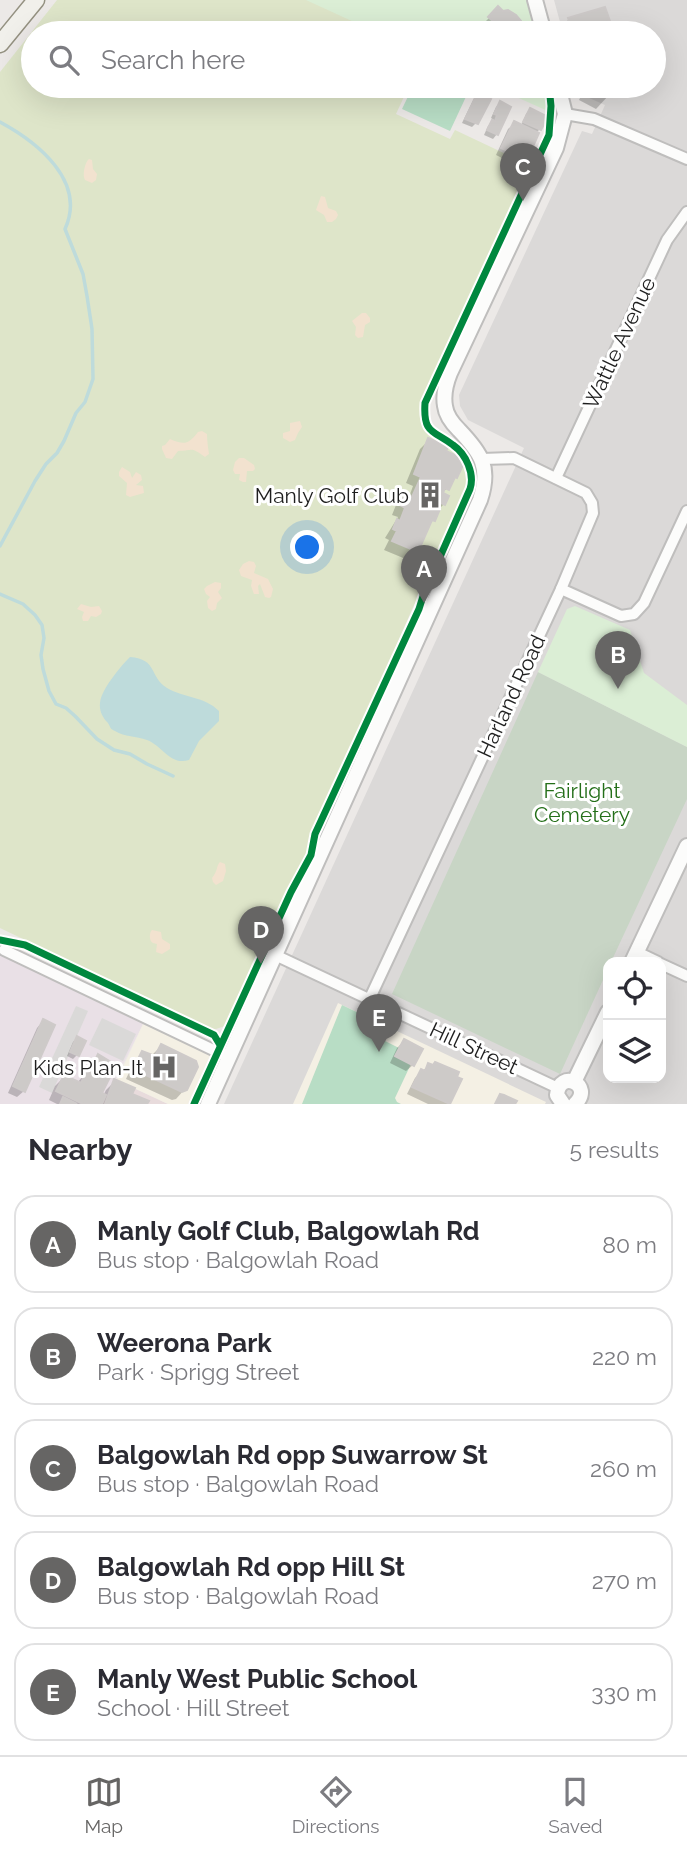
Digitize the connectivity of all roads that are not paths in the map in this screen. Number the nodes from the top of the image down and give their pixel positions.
1 (36, 0) edge
2 (534, 0) edge
3 (540, 21) edge
4 (0, 44) edge
5 (561, 98) edge
6 (565, 114) junction
7 (687, 159) edge
8 (687, 212) edge
9 (482, 459) junction
10 (556, 478) junction
11 (687, 511) edge
12 (561, 589) junction
13 (687, 846) edge
14 (4, 950) dead end
15 (275, 955) junction
16 (635, 957) edge
17 (666, 966) edge
18 (687, 976) edge
19 (370, 999) junction
20 (604, 1020) edge
21 (228, 1057) junction
22 (575, 1082) junction
23 (558, 1088) junction
24 (582, 1102) edge
25 (208, 1104) edge
26 (563, 1104) edge

1 - 4 main road
2 - 3 street
5 - 6 street
6 - 7 street
6 - 9 street
8 - 10 street, Wattle Avenue
9 - 10 street, Harland Road
9 - 15 street
10 - 12 street, Harland Road
11 - 12 street
12 - 19 street, Harland Road
13 - 16 street
14 - 21 street
15 - 19 street, Hill Street
15 - 21 street
17 - 18 street
19 - 23 street, Hill Street
20 - 22 street
21 - 25 street
22 - 23 street
22 - 24 street
23 - 26 street

